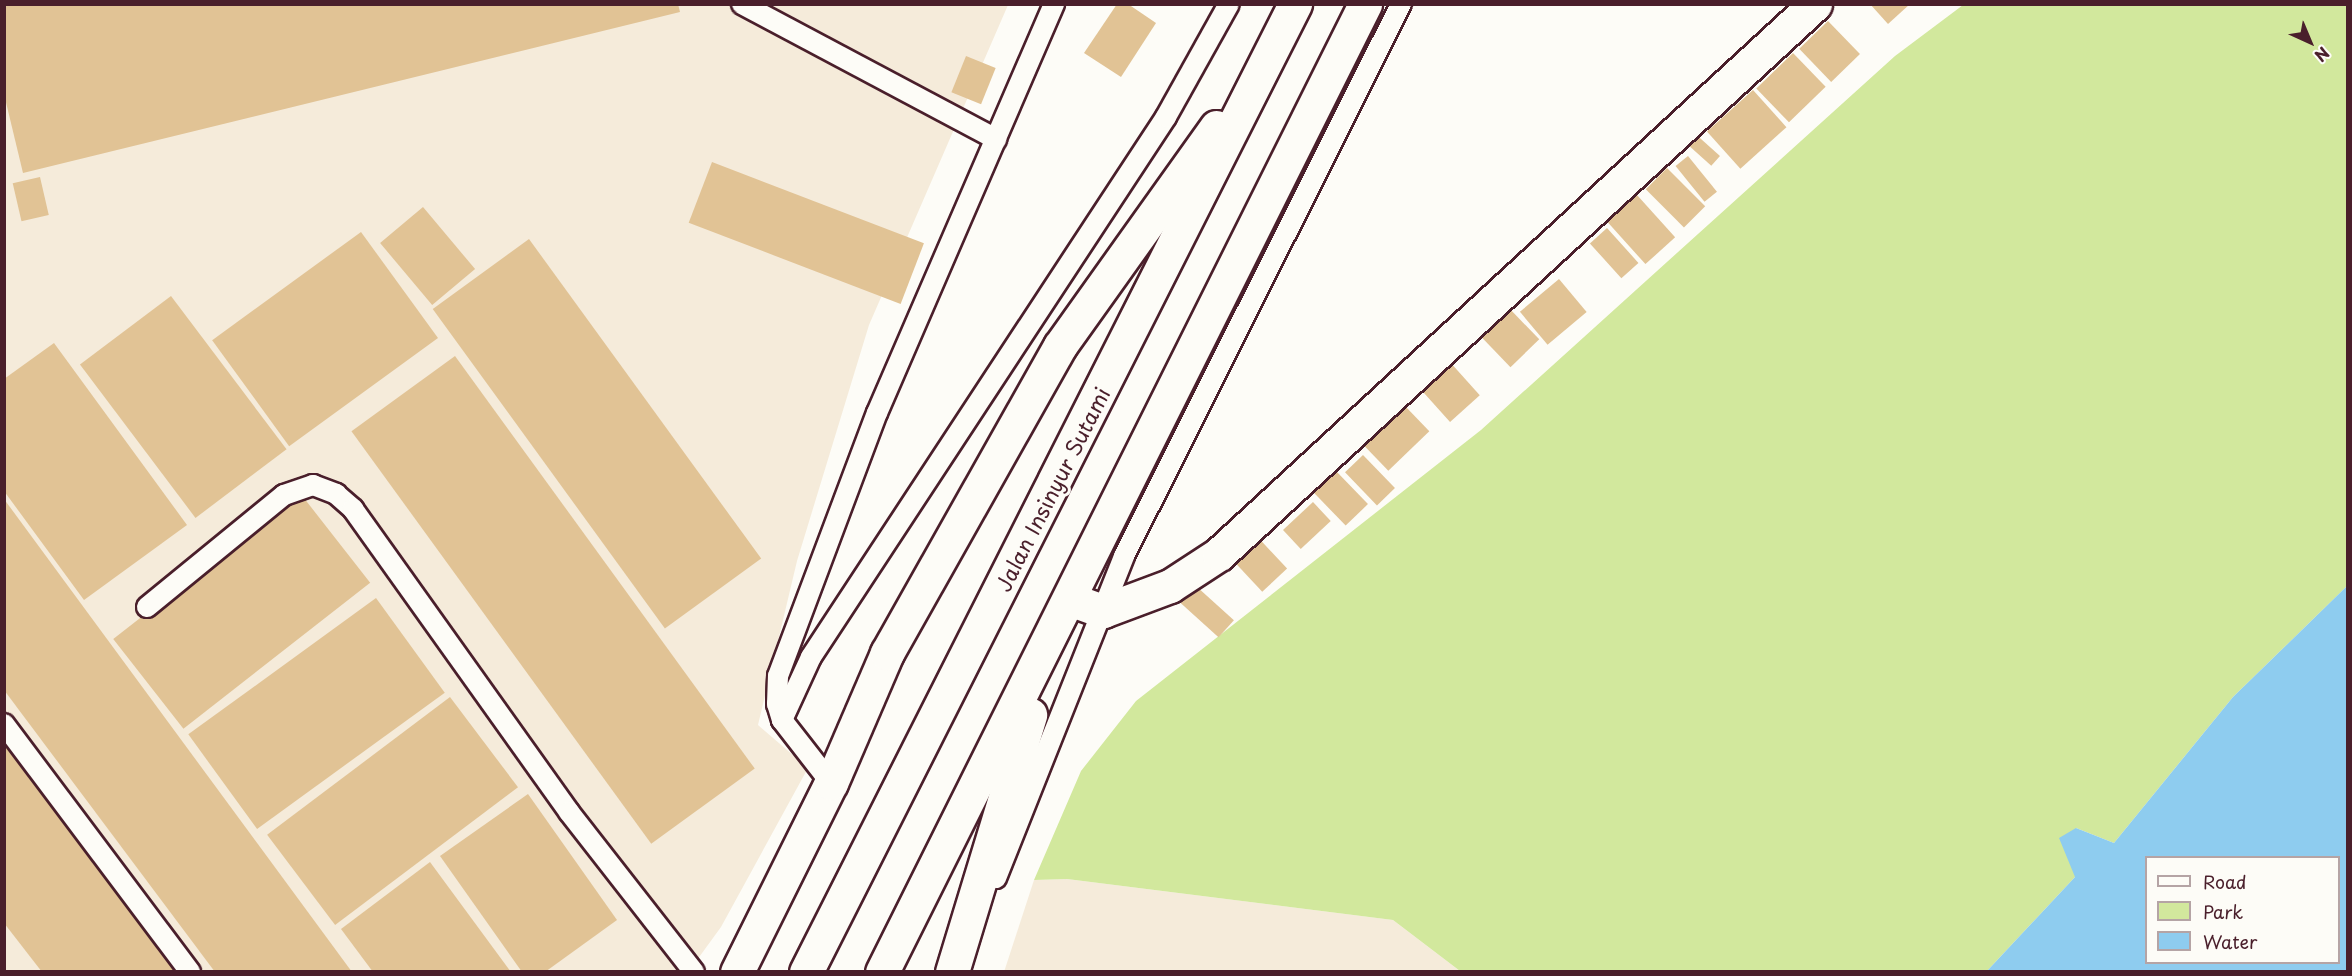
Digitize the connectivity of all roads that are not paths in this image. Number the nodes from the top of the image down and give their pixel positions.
1 (742, 4) edge
2 (1054, 4) edge
3 (1229, 4) edge
4 (1295, 4) edge
5 (1365, 4) edge
6 (1401, 4) edge
7 (1815, 4) edge
8 (1277, 42) junction
9 (996, 139) junction
10 (1072, 600) junction
11 (147, 607) dead end
12 (1103, 611) junction
13 (1049, 647) junction
14 (782, 720) junction
15 (4, 724) edge
16 (831, 783) junction
17 (190, 972) edge
18 (694, 972) edge
19 (737, 972) edge
20 (806, 972) edge
21 (882, 972) edge
22 (952, 972) edge
23 (958, 972) edge

1 - 9 lane
2 - 9 lane
3 - 14 lane
4 - 8 main road, Jalan Insinyur Sutami
5 - 10 main road
6 - 12 lane
7 - 12 main road
8 - 16 main road
8 - 20 main road, Jalan Insinyur Sutami
9 - 14 lane
10 - 12 main road
10 - 13 main road
11 - 18 lane
12 - 23 lane
13 - 21 main road
13 - 22 main road
14 - 16 lane
15 - 17 lane
16 - 19 main road

